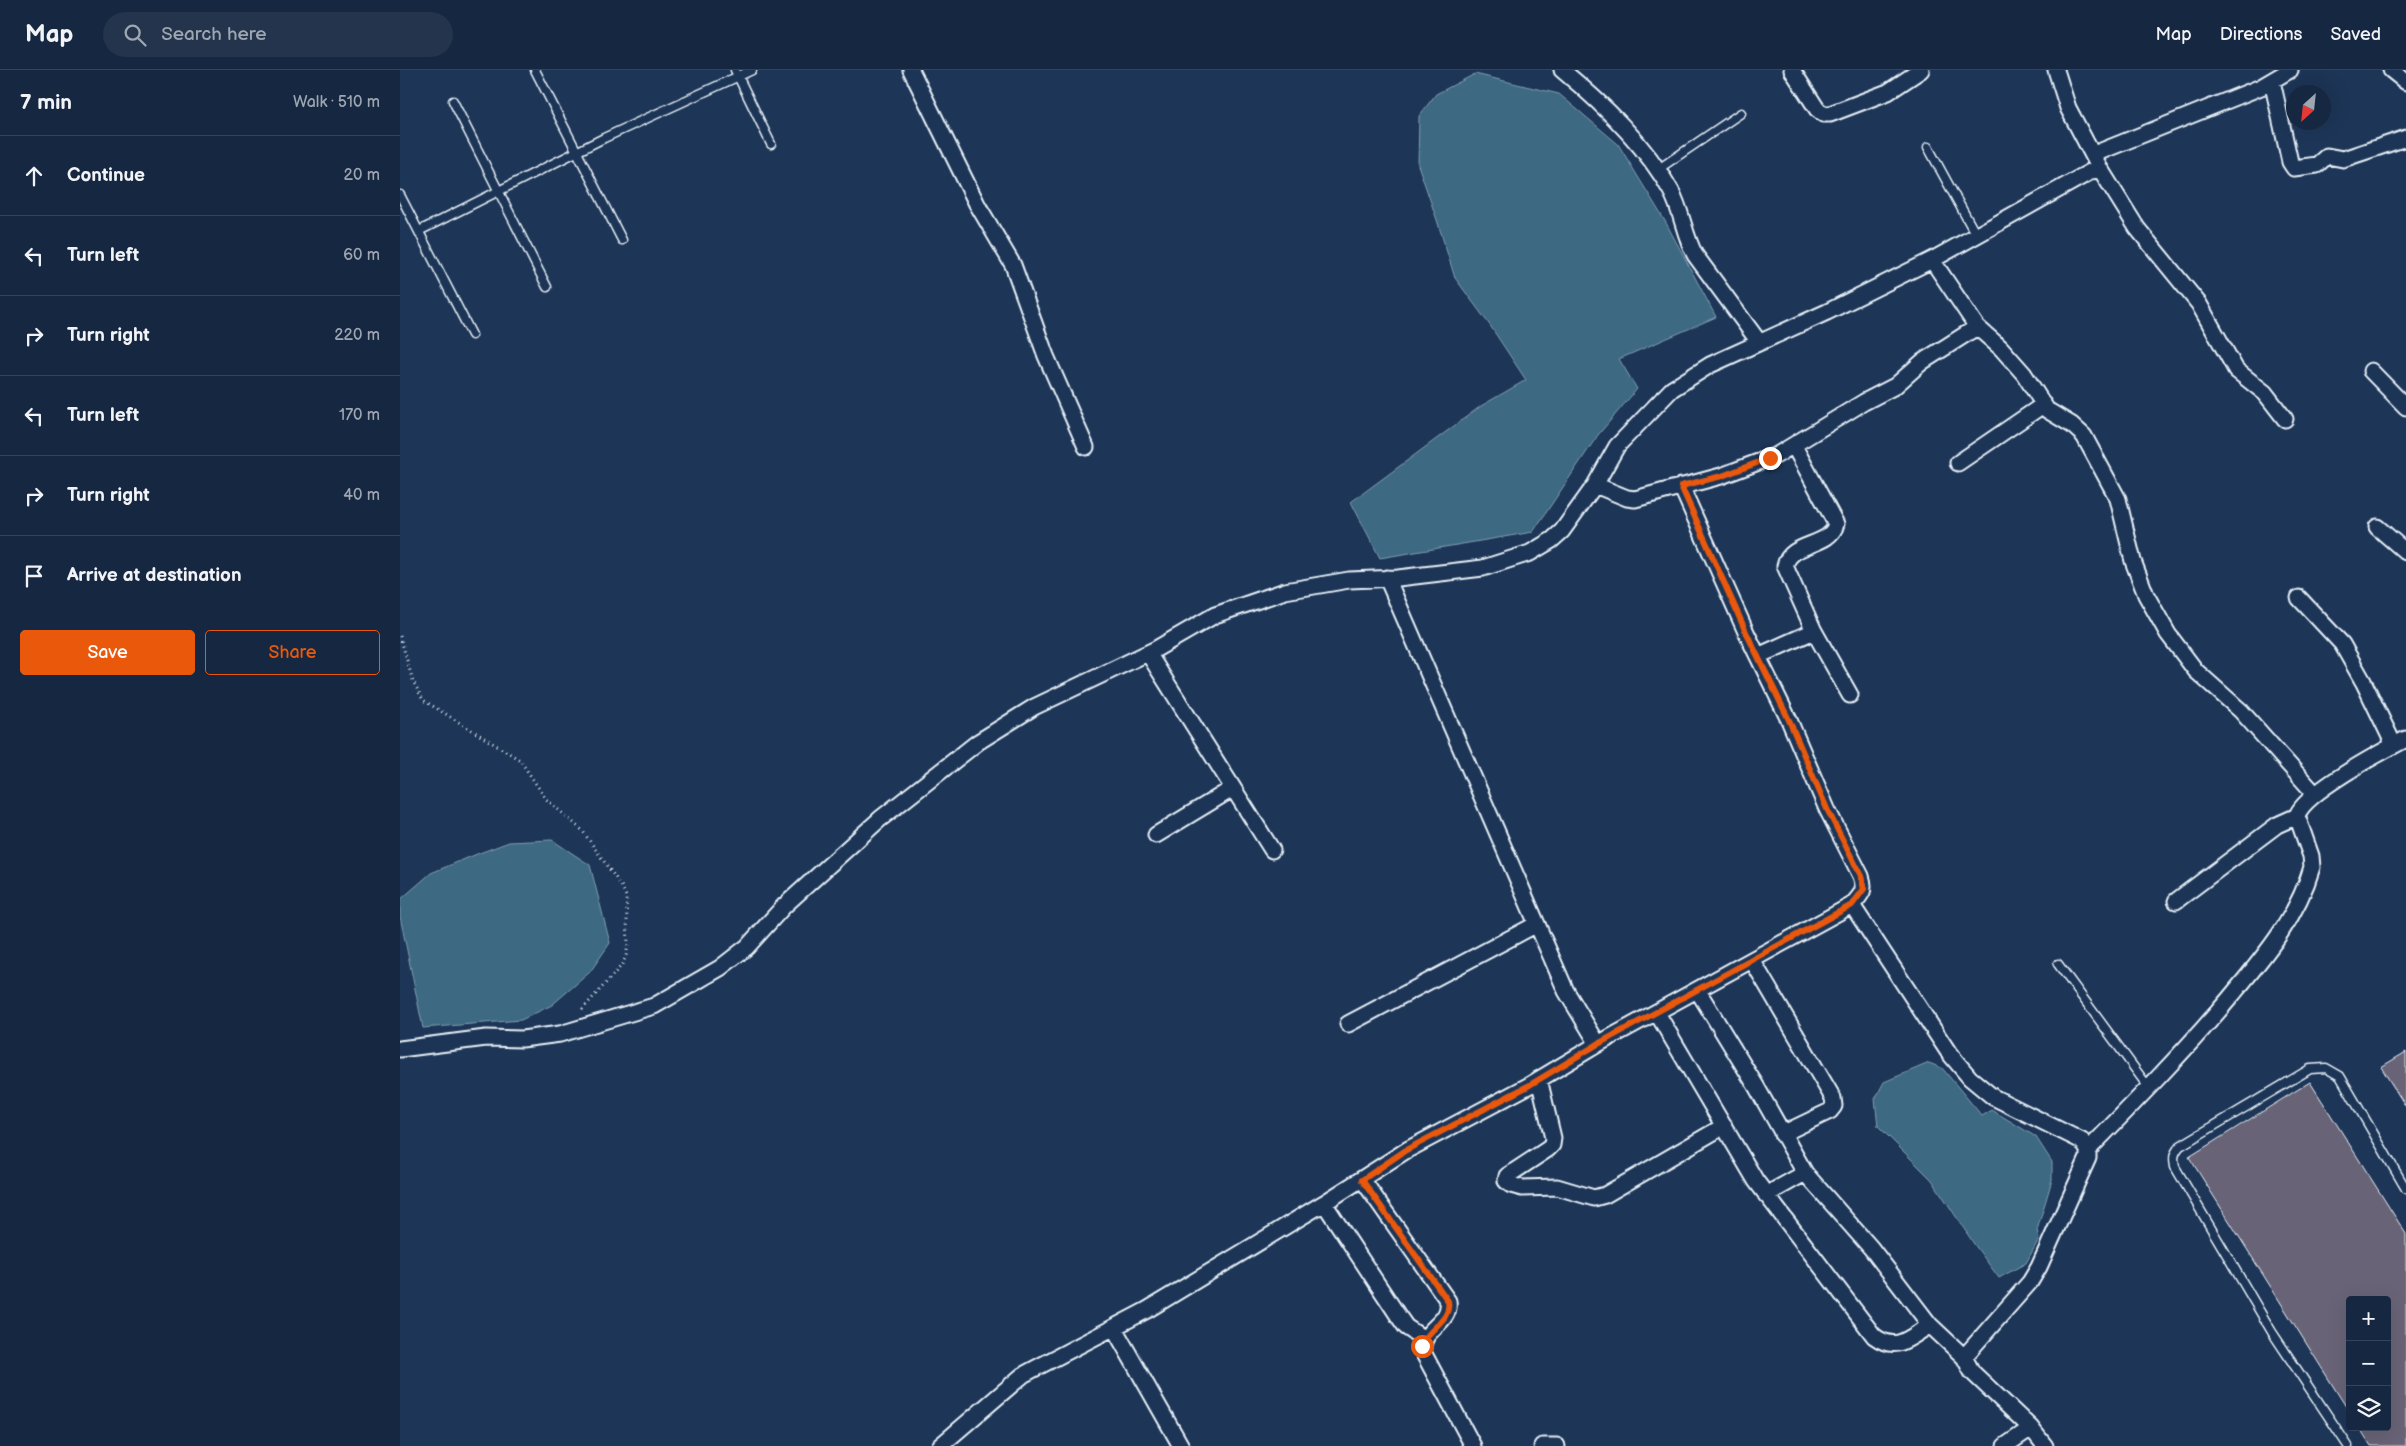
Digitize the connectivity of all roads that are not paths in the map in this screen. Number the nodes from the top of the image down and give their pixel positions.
1 (535, 70) edge
2 (752, 70) edge
3 (911, 70) edge
4 (1562, 70) edge
5 (1792, 70) edge
6 (1922, 70) edge
7 (1934, 70) edge
8 (2056, 70) edge
9 (2290, 70) edge
10 (2391, 70) edge
11 (736, 73) edge
12 (2272, 81) junction
13 (2406, 82) edge
14 (453, 101) dead end
15 (1741, 113) dead end
16 (2406, 138) edge
17 (771, 144) dead end
18 (1928, 147) dead end
19 (577, 151) junction
20 (2097, 161) junction
21 (1657, 170) junction
22 (499, 191) junction
23 (400, 196) edge
24 (418, 231) junction
25 (1976, 236) junction
26 (622, 240) dead end
27 (1932, 260) junction
28 (547, 287) dead end
29 (1978, 327) junction
30 (472, 336) dead end
31 (1759, 342) junction
32 (2371, 371) dead end
33 (2043, 405) junction
34 (2406, 407) edge
35 (2285, 420) dead end
36 (1794, 446) junction
37 (1086, 447) dead end
38 (1958, 463) dead end
39 (1595, 485) junction
40 (1681, 486) junction
41 (2377, 527) dead end
42 (2406, 552) edge
43 (1387, 578) junction
44 (2299, 598) dead end
45 (1814, 630) junction
46 (1148, 653) junction
47 (1758, 656) junction
48 (1850, 695) dead end
49 (2400, 742) edge
50 (1232, 789) junction
51 (2315, 794) junction
52 (2297, 816) junction
53 (1156, 835) dead end
54 (1272, 850) dead end
55 (2176, 901) dead end
56 (1852, 905) junction
57 (1537, 924) junction
58 (1752, 960) junction
59 (2058, 964) dead end
60 (1698, 991) junction
61 (1657, 1013) junction
62 (1348, 1024) dead end
63 (1598, 1044) junction
64 (400, 1049) edge
65 (1539, 1079) junction
66 (2148, 1088) junction
67 (1724, 1126) junction
68 (1782, 1134) junction
69 (2088, 1150) junction
70 (1805, 1173) junction
71 (1362, 1180) junction
72 (2406, 1190) edge
73 (1766, 1196) junction
74 (1324, 1203) junction
75 (1930, 1325) junction
76 (1114, 1328) junction
77 (1424, 1339) junction
78 (1964, 1357) junction
79 (2031, 1428) junction
80 (940, 1446) edge
81 (1182, 1446) edge
82 (1473, 1446) edge
83 (1542, 1446) edge
84 (1557, 1446) edge
85 (2005, 1446) edge
86 (2045, 1446) edge
87 (2348, 1446) edge

1 - 19 lane
2 - 11 lane
3 - 37 street
4 - 21 street
5 - 6 street
6 - 7 street
8 - 20 street
9 - 12 street
10 - 13 street
11 - 17 lane
11 - 19 lane
12 - 16 street
12 - 20 street
14 - 22 lane
15 - 21 lane
18 - 25 lane
19 - 22 lane
19 - 26 lane
20 - 25 street
20 - 35 street
21 - 31 street
22 - 24 lane
22 - 28 lane
23 - 24 lane
24 - 30 lane
25 - 27 street
27 - 29 street
27 - 31 street
29 - 33 street
29 - 36 street
31 - 39 street
32 - 34 street
33 - 38 street
33 - 51 street
36 - 40 street
36 - 45 street
39 - 40 street
39 - 43 street
40 - 47 street
41 - 42 street
43 - 46 street
43 - 57 street
44 - 49 street
45 - 47 street
45 - 48 street
46 - 50 street
46 - 64 street
47 - 56 street
49 - 51 street
50 - 53 street
50 - 54 street
51 - 52 street
52 - 55 street
52 - 66 street
56 - 58 street
56 - 69 street
57 - 62 street
57 - 63 street
58 - 60 street
58 - 68 street
59 - 66 lane
60 - 61 street
60 - 68 street
61 - 63 street
61 - 67 street
63 - 65 street
65 - 67 street
65 - 71 street
66 - 69 street
67 - 73 street
68 - 70 street
69 - 78 street
70 - 73 street
70 - 75 street
71 - 74 street
71 - 77 street
72 - 87 lane
73 - 75 street
74 - 76 street
74 - 77 street
75 - 78 street
76 - 80 street
76 - 81 street
77 - 82 street
78 - 79 street
79 - 85 street
79 - 86 street
83 - 84 street

